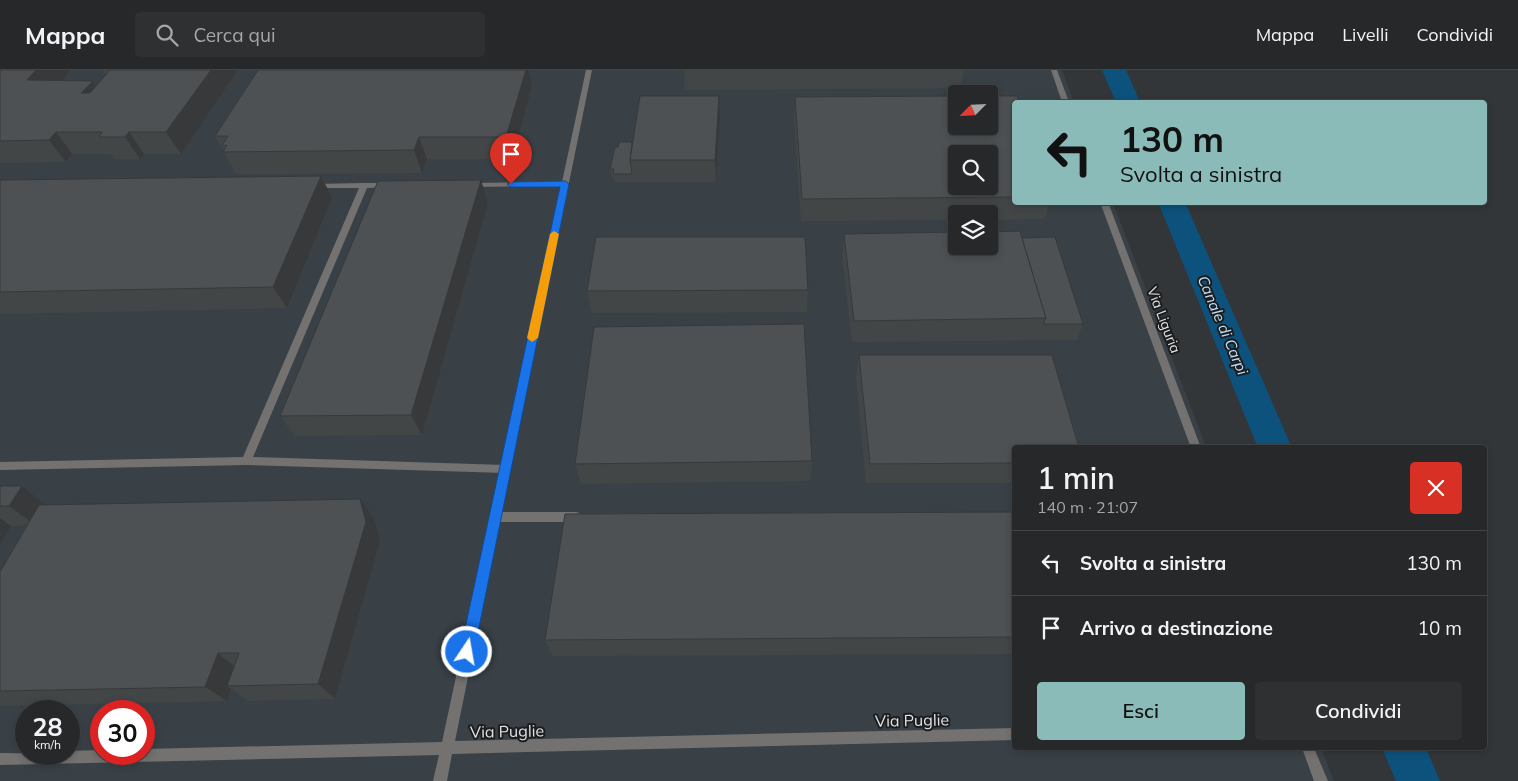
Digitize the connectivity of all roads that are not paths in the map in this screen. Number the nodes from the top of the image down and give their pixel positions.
1 (589, 70) edge
2 (1054, 70) edge
3 (1065, 100) edge
4 (565, 184) junction
5 (364, 185) junction
6 (394, 185) edge
7 (462, 185) edge
8 (305, 186) edge
9 (1105, 205) edge
10 (1195, 445) edge
11 (246, 461) junction
12 (0, 466) edge
13 (505, 469) junction
14 (496, 517) junction
15 (586, 517) edge
16 (1012, 734) edge
17 (446, 748) junction
18 (1309, 750) edge
19 (0, 759) edge
20 (440, 781) edge
21 (1321, 781) edge

1 - 4 street
2 - 3 street
4 - 7 street
4 - 13 street
5 - 6 street
5 - 8 street
5 - 11 street
9 - 10 street, Via Liguria
11 - 12 street
11 - 13 street
13 - 14 street
14 - 15 street
14 - 17 street
16 - 17 street, Via Puglie
17 - 19 street, Via Puglie
17 - 20 street
18 - 21 street

